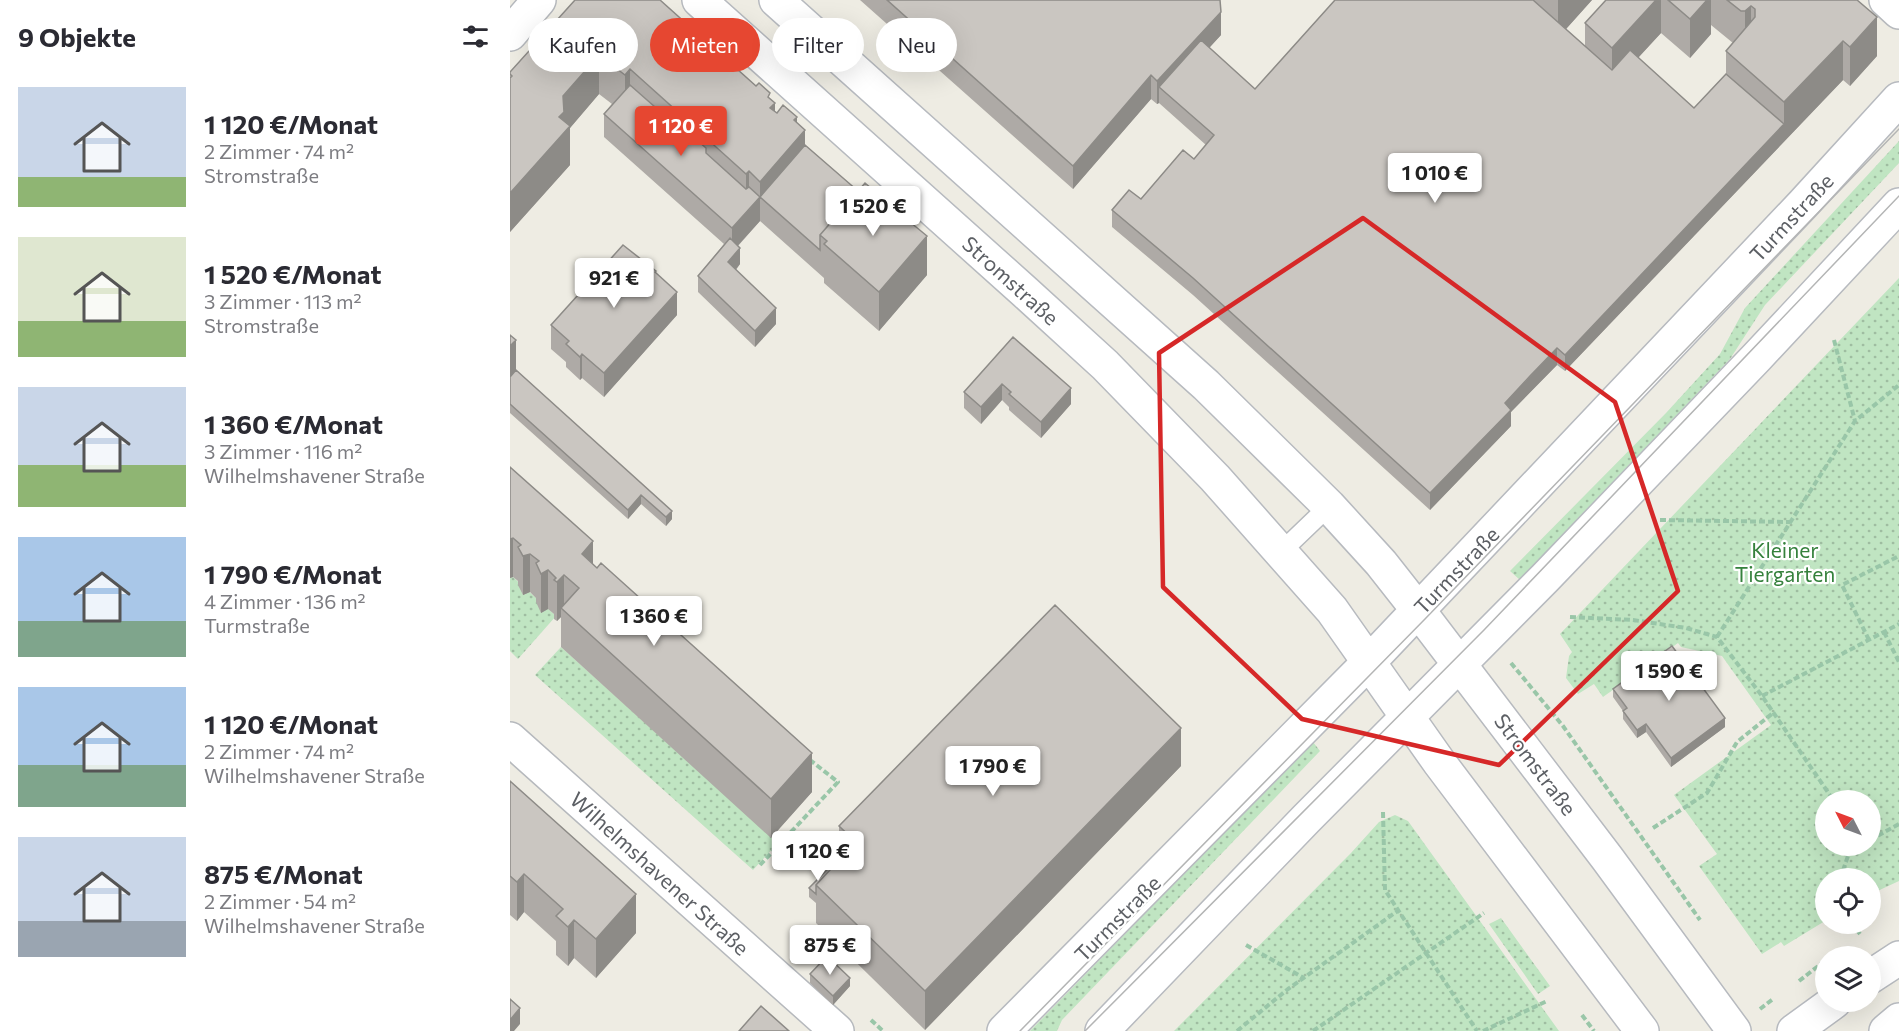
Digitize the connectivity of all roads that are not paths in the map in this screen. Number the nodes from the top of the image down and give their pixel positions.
1 (540, 0) edge
2 (699, 0) edge
3 (776, 0) edge
4 (1886, 0) edge
5 (1899, 12) edge
6 (510, 34) edge
7 (1899, 99) edge
8 (1899, 205) edge
9 (1329, 506) junction
10 (1281, 552) junction
11 (1418, 610) junction
12 (1368, 663) junction
13 (1460, 664) junction
14 (1407, 717) junction
15 (510, 739) edge
16 (1899, 958) edge
17 (1881, 969) edge
18 (1820, 1012) edge
19 (1899, 1020) edge
20 (1733, 1030) edge
21 (837, 1031) edge
22 (1004, 1031) edge
23 (1101, 1031) edge
24 (1642, 1031) edge
25 (1794, 1031) edge
26 (1886, 1031) edge

1 - 6 main road
2 - 10 main road, Stromstraße
3 - 9 main road, Stromstraße
4 - 5 main road
7 - 11 main road, Turmstraße
8 - 13 main road
9 - 10 lane
9 - 11 main road, Stromstraße
10 - 12 main road, Stromstraße
11 - 12 main road, Turmstraße
11 - 13 main road, Stromstraße
12 - 14 main road, Stromstraße
12 - 22 main road, Turmstraße
13 - 14 main road
13 - 20 main road, Stromstraße
14 - 23 main road
14 - 24 main road, Stromstraße
15 - 21 main road, Wilhelmshavener Straße
16 - 17 main road
18 - 25 main road
19 - 26 main road

